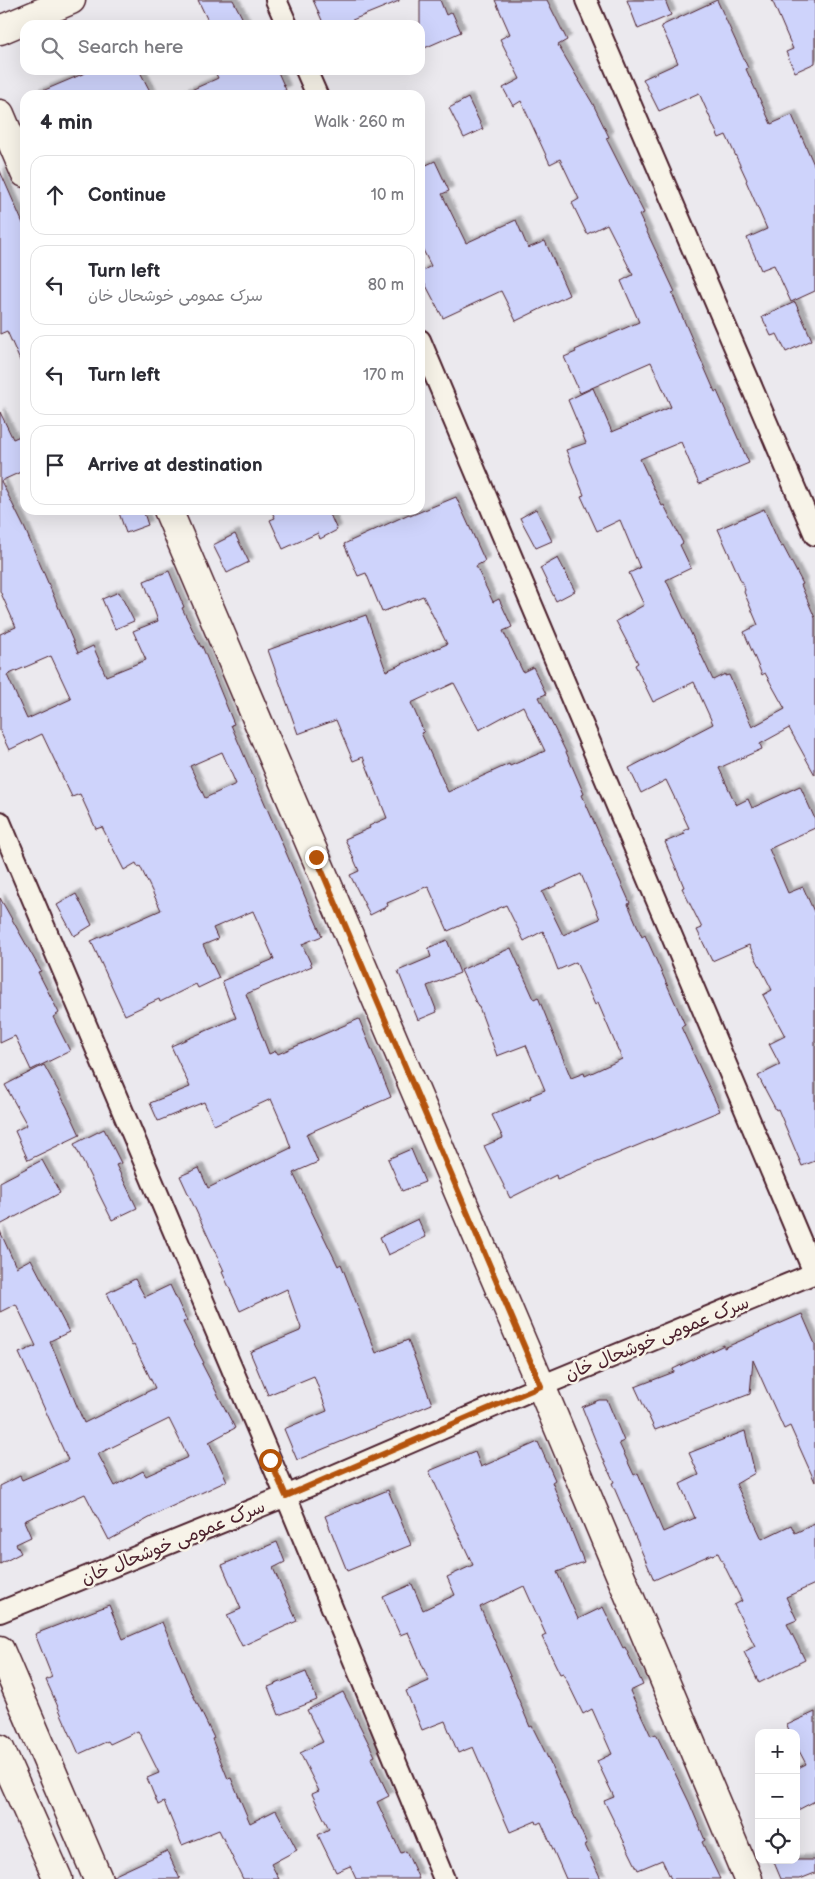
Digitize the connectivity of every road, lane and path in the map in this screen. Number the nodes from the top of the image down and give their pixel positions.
1 (71, 0) edge
2 (276, 0) edge
3 (586, 0) edge
4 (24, 20) edge
5 (285, 20) edge
6 (20, 22) edge
7 (0, 30) edge
8 (308, 75) edge
9 (315, 90) edge
10 (0, 114) edge
11 (20, 161) edge
12 (425, 352) edge
13 (170, 515) edge
14 (815, 535) edge
15 (0, 822) edge
16 (815, 1274) edge
17 (541, 1386) junction
18 (286, 1496) junction
19 (0, 1612) edge
20 (0, 1650) edge
21 (0, 1749) edge
22 (95, 1872) edge
23 (59, 1879) edge
24 (444, 1879) edge
25 (748, 1879) edge

1 - 4 street
2 - 5 street
3 - 14 street
6 - 7 street
8 - 9 street
10 - 11 street
12 - 16 street
13 - 17 street
15 - 18 street
16 - 17 street, سرک عمومی خوشحال خان
17 - 18 street, سرک عمومی خوشحال خان
17 - 25 street
18 - 19 street, سرک عمومی خوشحال خان
18 - 24 street
20 - 22 street
21 - 23 street
22 - 23 street

